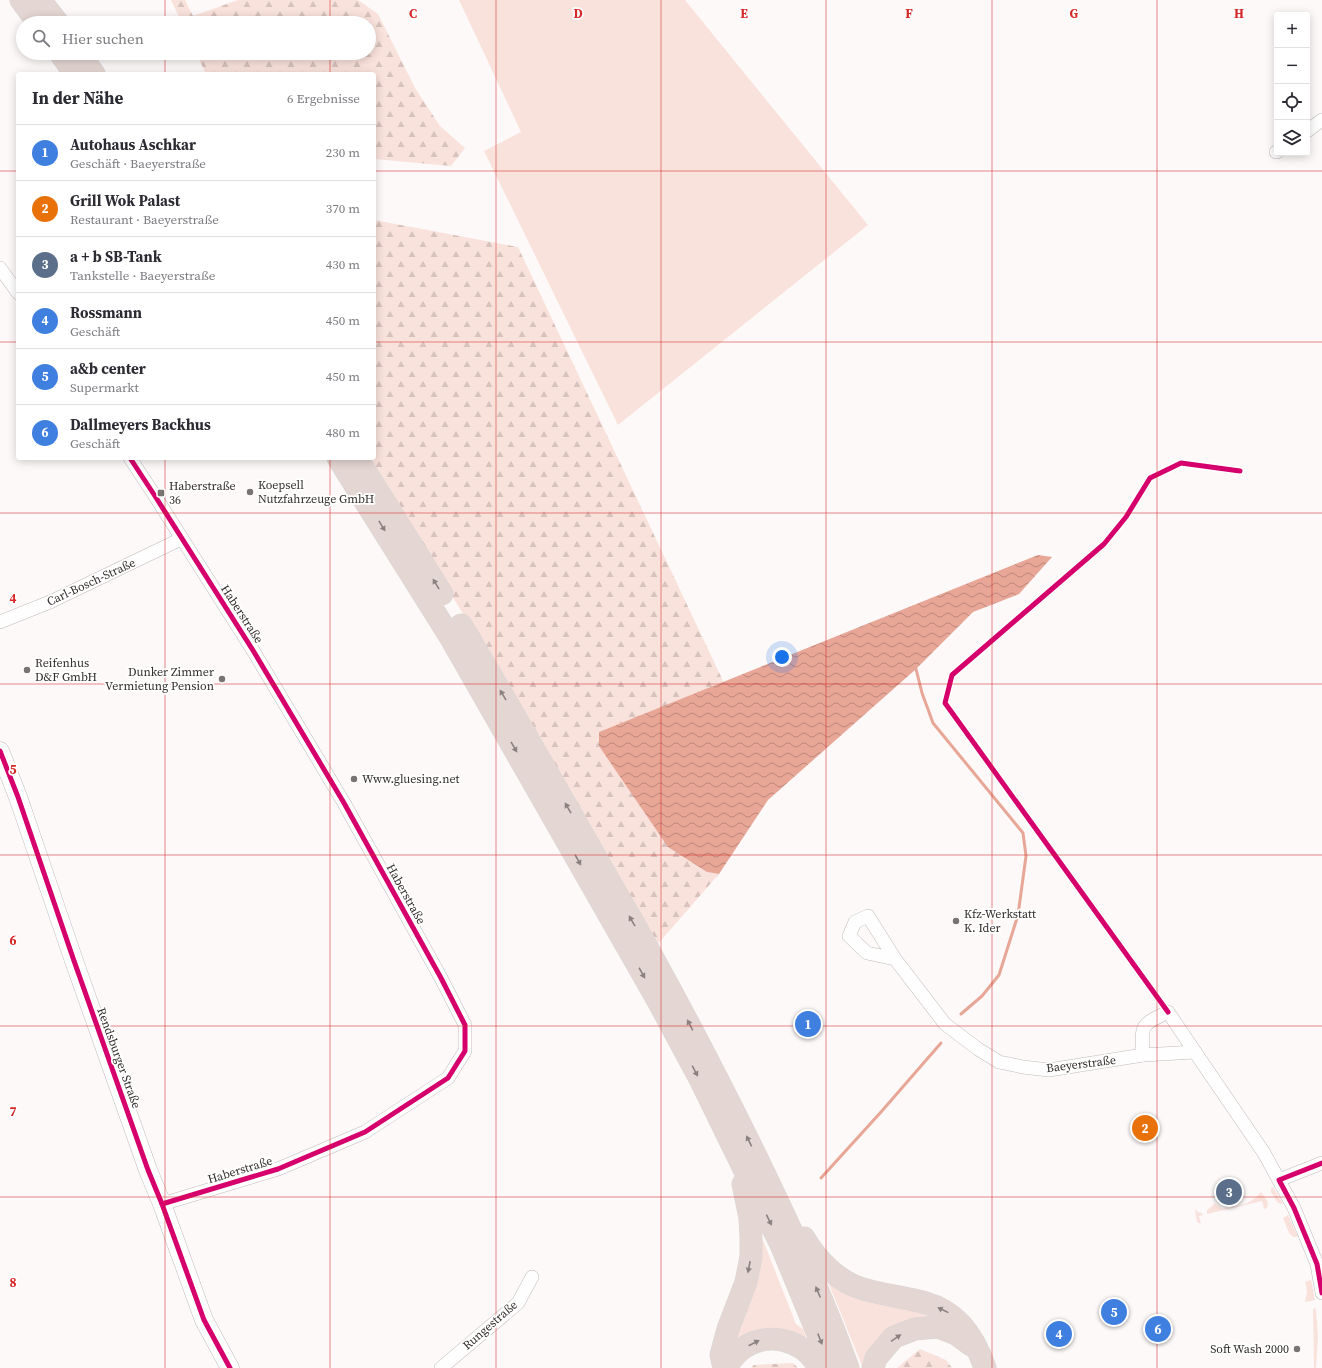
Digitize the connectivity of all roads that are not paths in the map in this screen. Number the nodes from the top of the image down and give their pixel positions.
1 (20, 0) edge
2 (40, 0) edge
3 (33, 16) edge
4 (53, 16) edge
5 (65, 60) edge
6 (84, 60) edge
7 (74, 72) edge
8 (93, 72) edge
9 (1322, 120) edge
10 (1310, 129) edge
11 (0, 268) edge
12 (16, 290) edge
13 (131, 460) edge
14 (339, 460) edge
15 (358, 460) edge
16 (181, 539) junction
17 (0, 622) edge
18 (0, 751) edge
19 (895, 959) dead end
20 (1195, 1052) junction
21 (1143, 1055) junction
22 (740, 1159) junction
23 (1322, 1163) edge
24 (766, 1176) junction
25 (1279, 1180) junction
26 (162, 1204) junction
27 (532, 1277) dead end
28 (1322, 1293) edge
29 (981, 1358) edge
30 (230, 1368) edge
31 (442, 1368) edge
32 (724, 1368) edge
33 (819, 1368) edge
34 (832, 1368) edge
35 (848, 1368) edge
36 (873, 1368) edge

1 - 3 highway
2 - 4 highway
5 - 7 highway
6 - 8 highway
9 - 10 street
11 - 12 street
13 - 16 street, Haberstraße
14 -> 22 highway
24 -> 15 highway
16 - 17 street, Carl-Bosch-Straße
16 - 26 street, Haberstraße
18 - 26 street, Rendsburger Straße
19 - 21 street, Baeyerstraße
20 - 21 street, Baeyerstraße
20 - 21 street
20 - 25 street
22 -> 32 highway
22 -> 34 highway
23 - 25 street
29 -> 24 highway
35 -> 24 highway
25 - 28 street
26 - 30 street, Rendsburger Straße
27 - 31 street, Rungestraße
36 -> 29 highway
32 -> 33 highway

